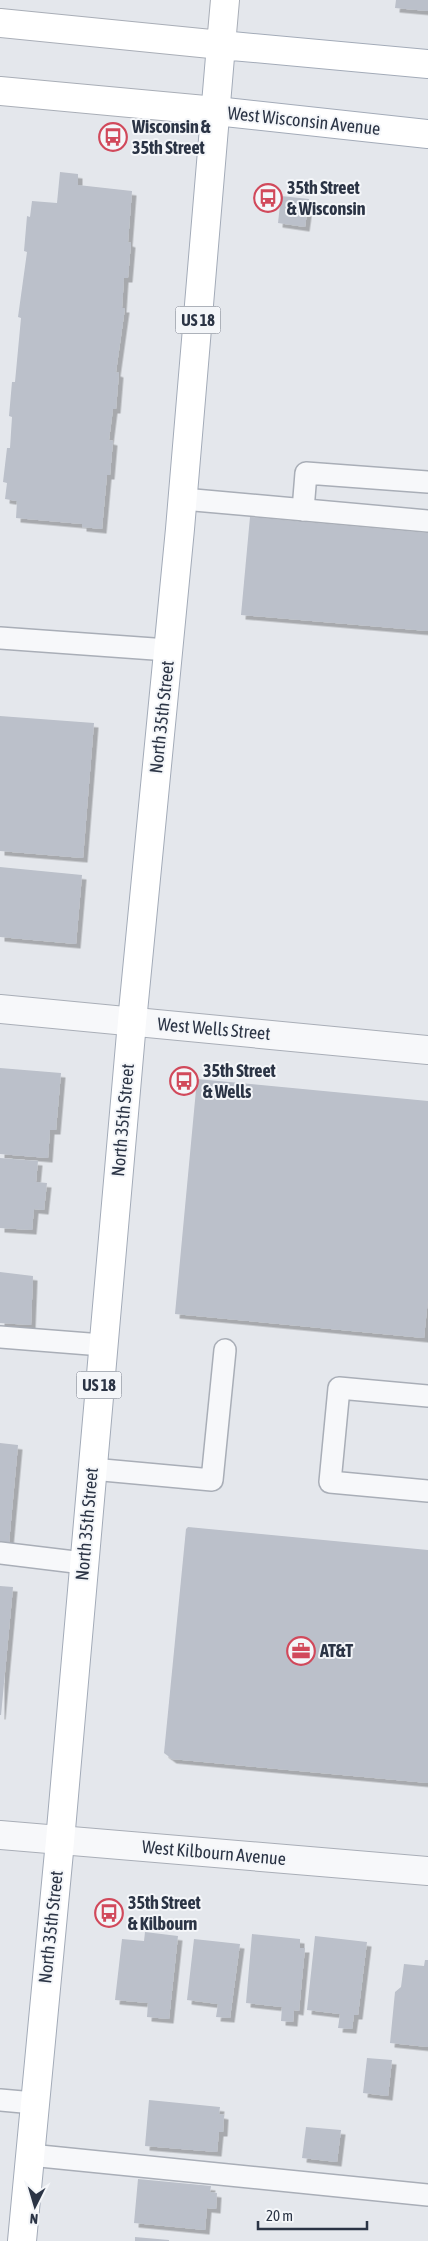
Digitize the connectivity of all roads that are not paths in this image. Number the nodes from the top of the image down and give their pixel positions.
1 (225, 0) edge
2 (0, 23) edge
3 (222, 45) junction
4 (428, 64) edge
5 (0, 91) edge
6 (216, 111) junction
7 (428, 134) edge
8 (428, 482) edge
9 (183, 499) junction
10 (303, 510) junction
11 (428, 521) edge
12 (0, 638) edge
13 (168, 650) junction
14 (0, 1009) edge
15 (132, 1022) junction
16 (428, 1050) edge
17 (0, 1336) edge
18 (102, 1345) junction
19 (225, 1350) dead end
20 (428, 1396) edge
21 (92, 1469) junction
22 (428, 1491) edge
23 (0, 1553) edge
24 (83, 1563) junction
25 (0, 1834) edge
26 (60, 1841) junction
27 (428, 1871) edge
28 (0, 2100) edge
29 (34, 2103) junction
30 (30, 2155) junction
31 (428, 2195) edge
32 (22, 2241) edge

1 - 3 main road, North 35th Street
2 - 3 main road
3 - 4 main road
3 - 6 main road, North 35th Street / US 18
5 - 6 main road, West Wisconsin Avenue
6 - 7 main road, West Wisconsin Avenue
6 - 9 main road, North 35th Street / US 18
8 - 10 lane
9 - 10 lane
9 - 13 main road, North 35th Street / US 18
10 - 11 lane
12 - 13 lane
13 - 15 main road, North 35th Street / US 18
14 - 15 street, West Wells Street
15 - 16 street, West Wells Street
15 - 18 main road, North 35th Street / US 18
17 - 18 lane
18 - 21 main road, North 35th Street / US 18
19 - 21 lane
20 - 22 lane
21 - 24 main road, North 35th Street / US 18
23 - 24 lane
24 - 26 main road, North 35th Street / US 18
25 - 26 street, West Kilbourn Avenue
26 - 27 street, West Kilbourn Avenue
26 - 29 main road, North 35th Street / US 18
28 - 29 lane
29 - 30 main road, North 35th Street / US 18
30 - 31 lane
30 - 32 main road, North 35th Street / US 18

